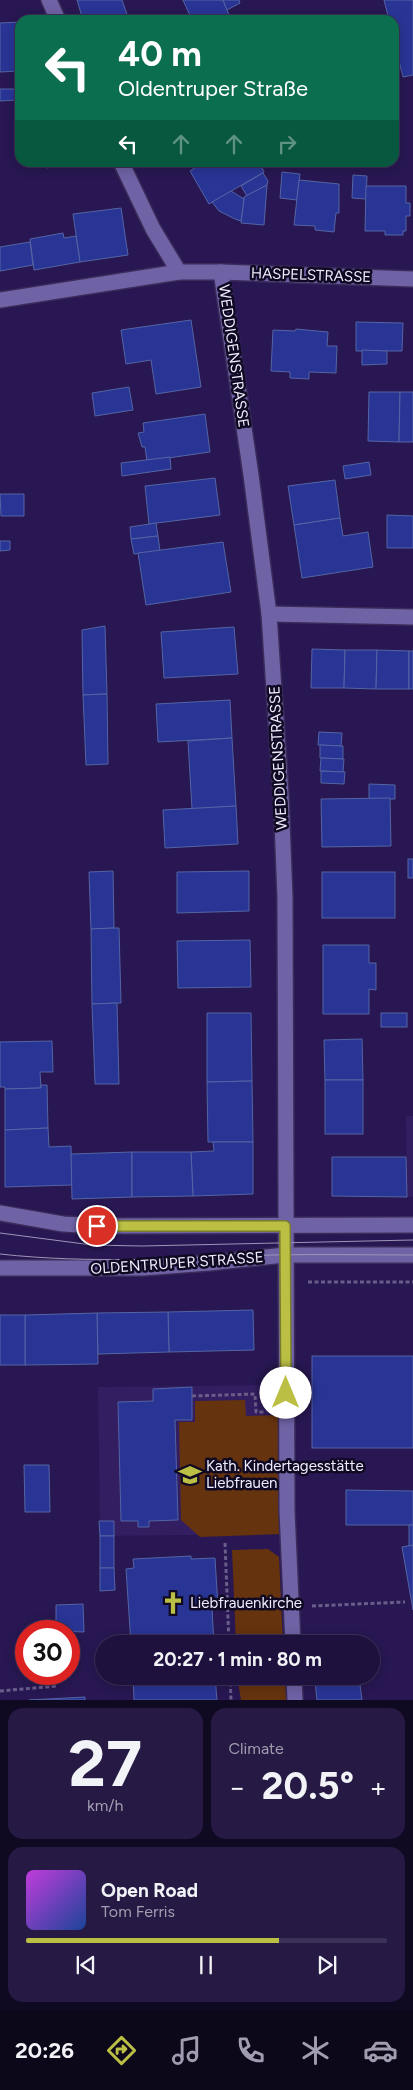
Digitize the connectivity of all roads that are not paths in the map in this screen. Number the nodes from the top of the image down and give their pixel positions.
1 (49, 0) edge
2 (56, 15) edge
3 (123, 167) edge
4 (179, 272) junction
5 (221, 272) junction
6 (413, 279) edge
7 (0, 300) edge
8 (269, 614) junction
9 (413, 617) edge
10 (0, 1213) edge
11 (285, 1226) junction
12 (413, 1226) edge
13 (285, 1251) junction
14 (413, 1255) edge
15 (0, 1268) edge
16 (293, 1635) edge
17 (295, 1685) edge
18 (296, 1700) edge

1 - 2 street
3 - 4 street
4 - 5 street, HASPELSTRASSE
4 - 7 street, HASPELSTRASSE
5 - 6 street, HASPELSTRASSE
5 - 8 street, WEDDIGENSTRASSE
8 - 9 street
8 - 11 street, WEDDIGENSTRASSE
10 - 11 street, OLDENTRUPER STRASSE
11 - 12 street, OLDENTRUPER STRASSE
11 - 13 street, WEDDIGENSTRASSE
13 - 14 street, OLDENTRUPER STRASSE
13 - 15 street, OLDENTRUPER STRASSE
13 - 16 street, WEDDIGENSTRASSE
17 - 18 street

